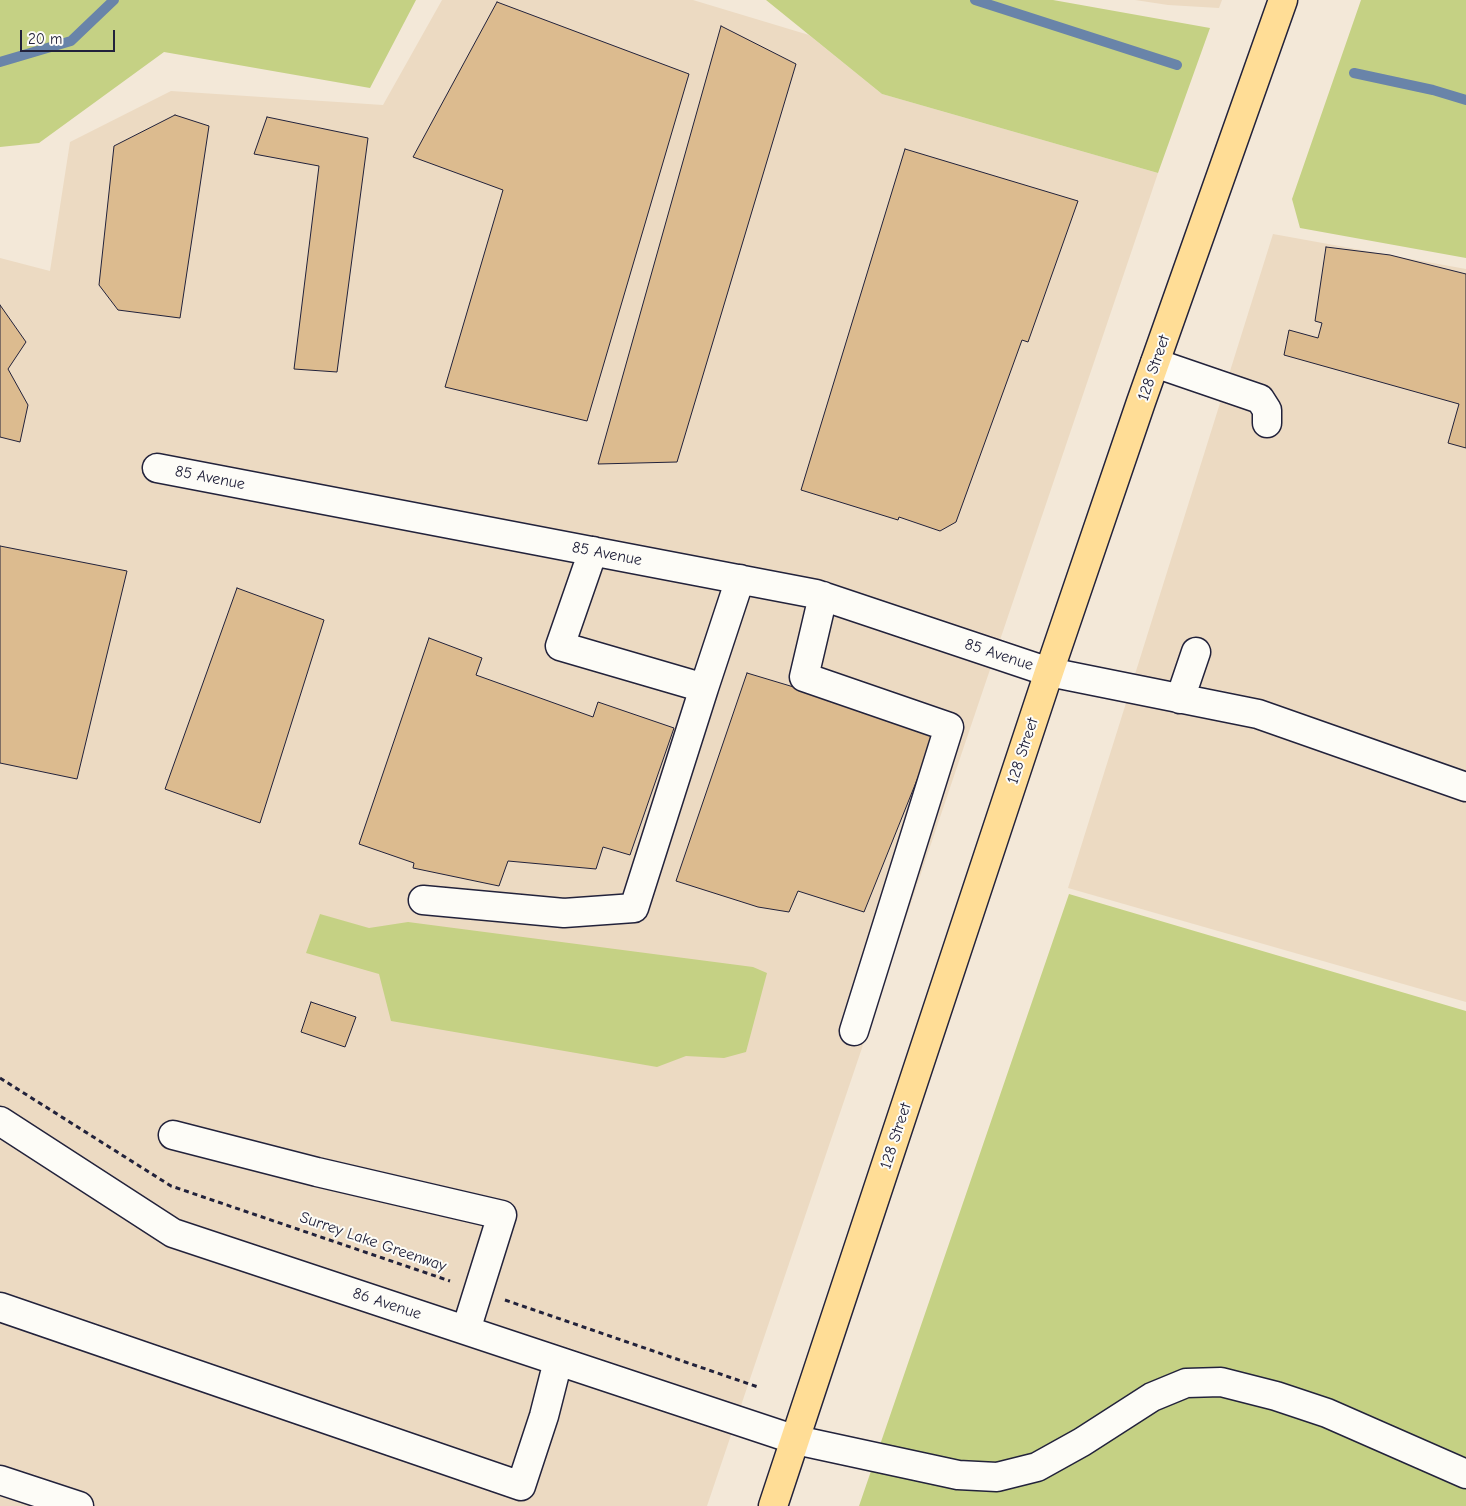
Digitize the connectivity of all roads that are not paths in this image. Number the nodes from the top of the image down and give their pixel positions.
1 (1283, 0) edge
2 (1155, 363) junction
3 (1267, 423) dead end
4 (157, 468) dead end
5 (593, 551) junction
6 (740, 579) junction
7 (823, 596) junction
8 (1196, 652) dead end
9 (1049, 672) junction
10 (704, 688) junction
11 (1180, 699) junction
12 (1466, 787) edge
13 (423, 900) dead end
14 (854, 1031) dead end
15 (0, 1121) edge
16 (173, 1135) dead end
17 (0, 1307) edge
18 (466, 1330) junction
19 (558, 1361) junction
20 (796, 1440) junction
21 (1466, 1474) edge
22 (0, 1480) edge
23 (79, 1506) edge
24 (773, 1506) edge

1 - 2 main road, 128 Street
2 - 3 street
2 - 9 main road, 128 Street
4 - 5 street, 85 Avenue
5 - 6 street, 85 Avenue
5 - 10 street
6 - 7 street, 85 Avenue
6 - 10 street
7 - 9 street, 85 Avenue
7 - 14 street
8 - 11 street
9 - 11 street, 85 Avenue
9 - 20 main road, 128 Street
10 - 13 street
11 - 12 street, 85 Avenue
15 - 18 street, 86 Avenue
16 - 18 street
17 - 19 street
18 - 19 street, 86 Avenue
19 - 20 street, 86 Avenue
20 - 21 street, 86 Avenue
20 - 24 main road, 128 Street
22 - 23 street

